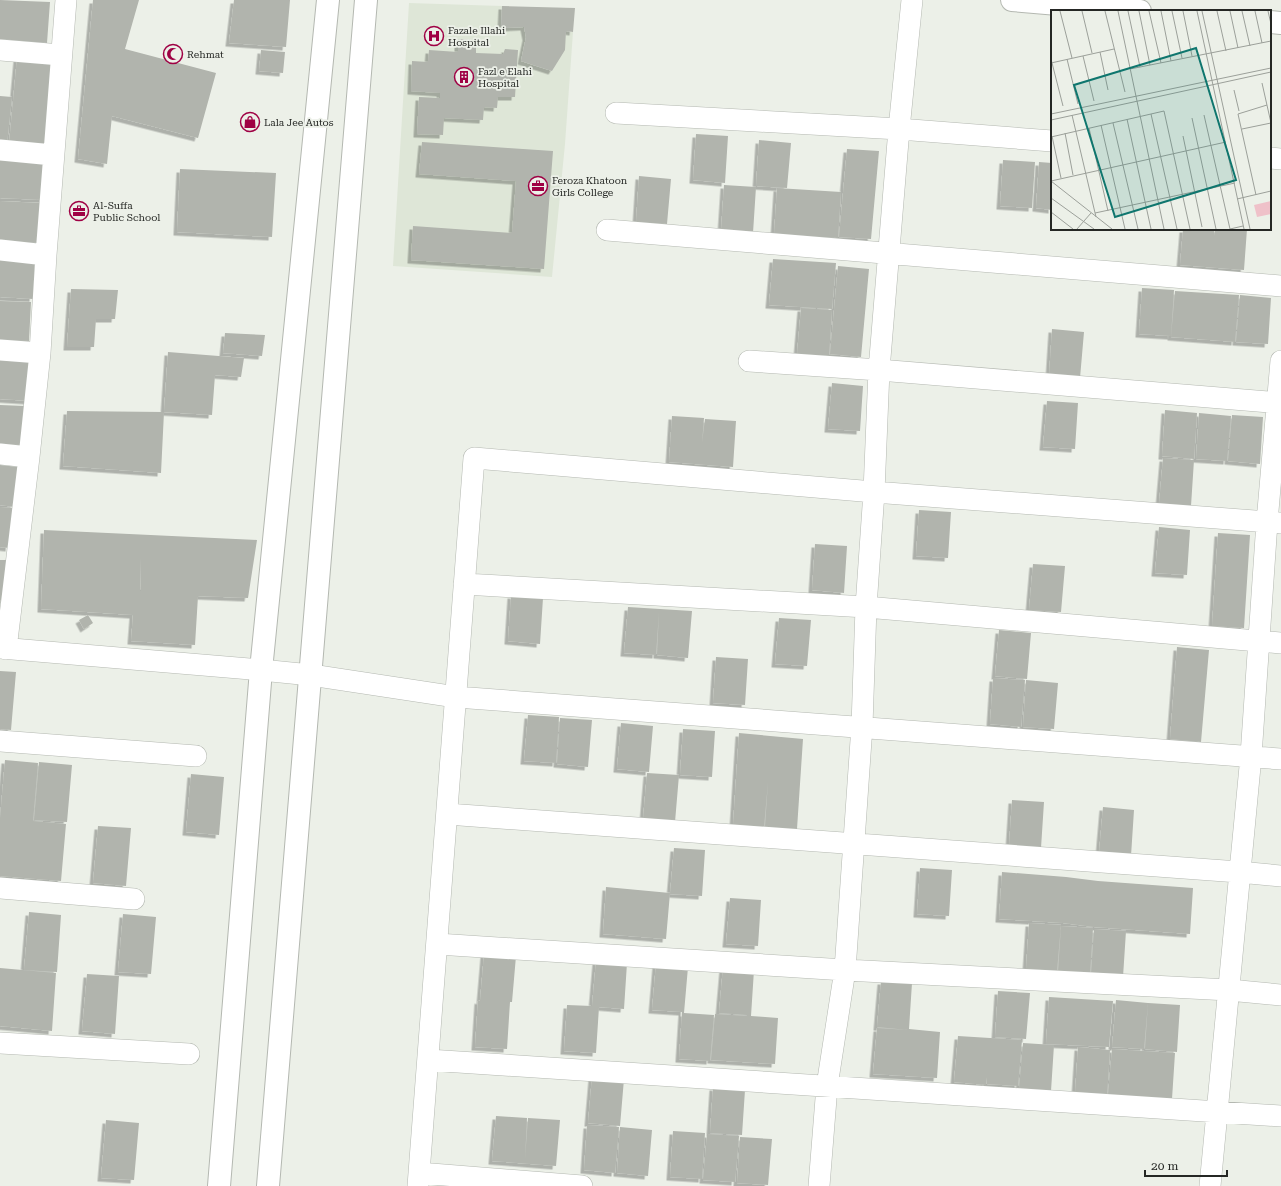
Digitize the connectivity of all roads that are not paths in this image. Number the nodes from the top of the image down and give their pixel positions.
1 (66, 0) edge
2 (328, 0) edge
3 (366, 0) edge
4 (912, 0) edge
5 (1012, 0) edge
6 (1128, 10) edge
7 (1271, 22) edge
8 (1281, 23) edge
9 (0, 50) edge
10 (61, 55) junction
11 (616, 113) dead end
12 (899, 128) junction
13 (1051, 141) edge
14 (0, 150) edge
15 (53, 155) junction
16 (1271, 158) edge
17 (1281, 159) edge
18 (607, 230) dead end
19 (0, 250) edge
20 (889, 253) junction
21 (46, 255) junction
22 (1281, 286) edge
23 (0, 350) edge
24 (40, 353) junction
25 (749, 361) dead end
26 (1281, 362) edge
27 (879, 370) junction
28 (1279, 403) edge
29 (0, 454) edge
30 (29, 457) junction
31 (874, 492) junction
32 (1274, 523) edge
33 (9, 555) edge
34 (464, 584) junction
35 (866, 607) junction
36 (1260, 642) junction
37 (1281, 644) edge
38 (3, 649) edge
39 (261, 670) junction
40 (311, 675) junction
41 (456, 697) junction
42 (862, 726) junction
43 (0, 741) edge
44 (196, 756) dead end
45 (1251, 756) junction
46 (1281, 759) edge
47 (447, 814) junction
48 (854, 844) junction
49 (1239, 872) junction
50 (1281, 876) edge
51 (0, 888) edge
52 (134, 900) dead end
53 (437, 944) junction
54 (845, 970) junction
55 (1229, 990) junction
56 (1281, 995) edge
57 (0, 1043) edge
58 (189, 1054) dead end
59 (428, 1060) junction
60 (827, 1086) junction
61 (1217, 1112) junction
62 (1281, 1116) edge
63 (418, 1180) edge
64 (219, 1186) edge
65 (268, 1186) edge
66 (582, 1186) edge
67 (819, 1186) edge
68 (1210, 1186) edge

1 - 10 street
2 - 39 street
3 - 40 street
4 - 12 street
5 - 6 street
7 - 8 street
9 - 10 street
10 - 15 street
11 - 12 street
12 - 13 street
12 - 20 street
14 - 15 street
15 - 21 street
16 - 17 street
18 - 20 street
19 - 21 street
20 - 22 street
20 - 27 street
21 - 24 street
23 - 24 street
24 - 30 street
25 - 27 street
26 - 28 street
27 - 28 street
27 - 31 street
28 - 32 street
29 - 30 street
30 - 33 street
31 - 32 street
31 - 34 street
31 - 35 street
32 - 36 street
33 - 38 street
34 - 35 street
34 - 41 street
35 - 36 street
35 - 42 street
36 - 37 street
36 - 45 street
38 - 39 street
39 - 40 street
39 - 64 street
40 - 41 street
40 - 65 street
41 - 42 street
41 - 47 street
42 - 45 street
42 - 48 street
43 - 44 street
45 - 46 street
45 - 49 street
47 - 48 street
47 - 53 street
48 - 49 street
48 - 54 street
49 - 50 street
49 - 55 street
51 - 52 street
53 - 54 street
53 - 59 street
54 - 55 street
54 - 60 street
55 - 56 street
55 - 61 street
57 - 58 street
59 - 60 street
59 - 63 street
60 - 61 street
60 - 67 street
61 - 62 street
61 - 68 street
63 - 66 street

